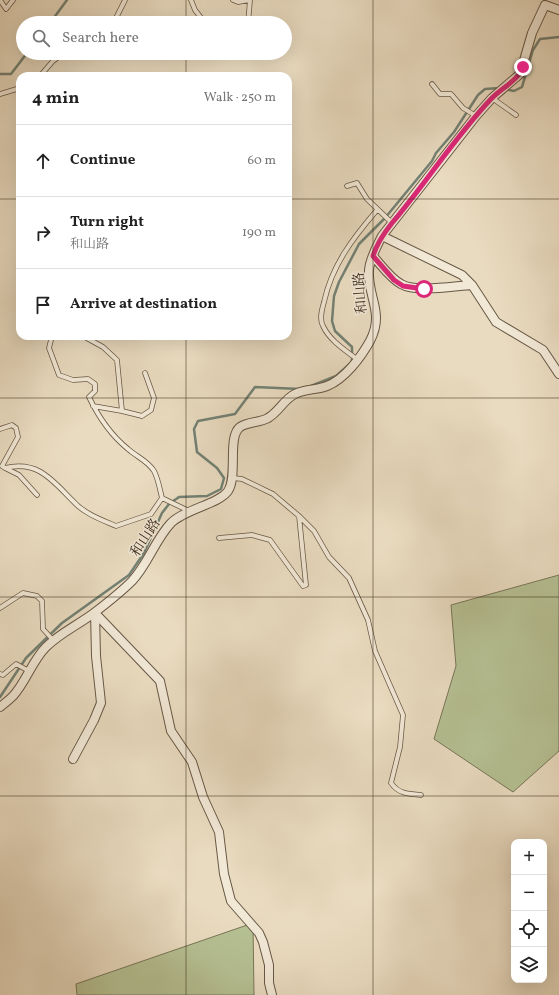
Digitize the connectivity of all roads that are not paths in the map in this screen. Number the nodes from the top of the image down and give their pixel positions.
1 (0, 0) edge
2 (14, 0) edge
3 (125, 0) edge
4 (191, 0) edge
5 (233, 0) edge
6 (250, 0) edge
7 (543, 2) edge
8 (559, 10) edge
9 (117, 16) edge
10 (199, 16) edge
11 (249, 16) edge
12 (54, 60) edge
13 (43, 72) edge
14 (432, 84) dead end
15 (16, 89) edge
16 (0, 94) edge
17 (492, 98) junction
18 (476, 116) junction
19 (516, 116) dead end
20 (347, 186) dead end
21 (377, 210) junction
22 (392, 223) junction
23 (382, 236) junction
24 (373, 256) junction
25 (472, 285) junction
26 (51, 340) edge
27 (91, 340) edge
28 (358, 360) junction
29 (145, 373) dead end
30 (559, 374) edge
31 (93, 406) junction
32 (122, 411) junction
33 (0, 429) edge
34 (5, 468) junction
35 (232, 478) junction
36 (37, 495) dead end
37 (162, 498) junction
38 (190, 511) junction
39 (299, 516) junction
40 (219, 538) dead end
41 (0, 608) edge
42 (94, 613) junction
43 (53, 640) junction
44 (29, 671) junction
45 (0, 674) edge
46 (0, 707) edge
47 (73, 759) dead end
48 (421, 795) dead end
49 (272, 995) edge

1 - 2 lane
3 - 9 lane
4 - 10 lane
5 - 6 lane
6 - 11 lane
7 - 8 street, 和山路
7 - 17 street, 和山路
12 - 13 lane
14 - 18 lane
15 - 16 lane
17 - 18 street, 和山路
17 - 19 lane
18 - 22 street, 和山路
20 - 21 lane
21 - 22 lane
21 - 28 lane
22 - 23 street, 和山路
23 - 24 street, 和山路
23 - 25 street
24 - 25 street
24 - 28 street, 和山路
25 - 30 street
26 - 31 lane
27 - 32 lane
28 - 35 street, 和山路
29 - 32 lane
31 - 32 lane
31 - 37 lane
33 - 34 lane
34 - 36 lane
34 - 37 lane
35 - 38 street, 和山路
35 - 39 lane
37 - 38 lane
38 - 42 street, 和山路
39 - 40 lane
39 - 48 lane
41 - 43 lane
42 - 43 street, 和山路
42 - 47 street
42 - 49 street
43 - 44 street, 和山路
44 - 45 lane
44 - 46 street, 和山路

